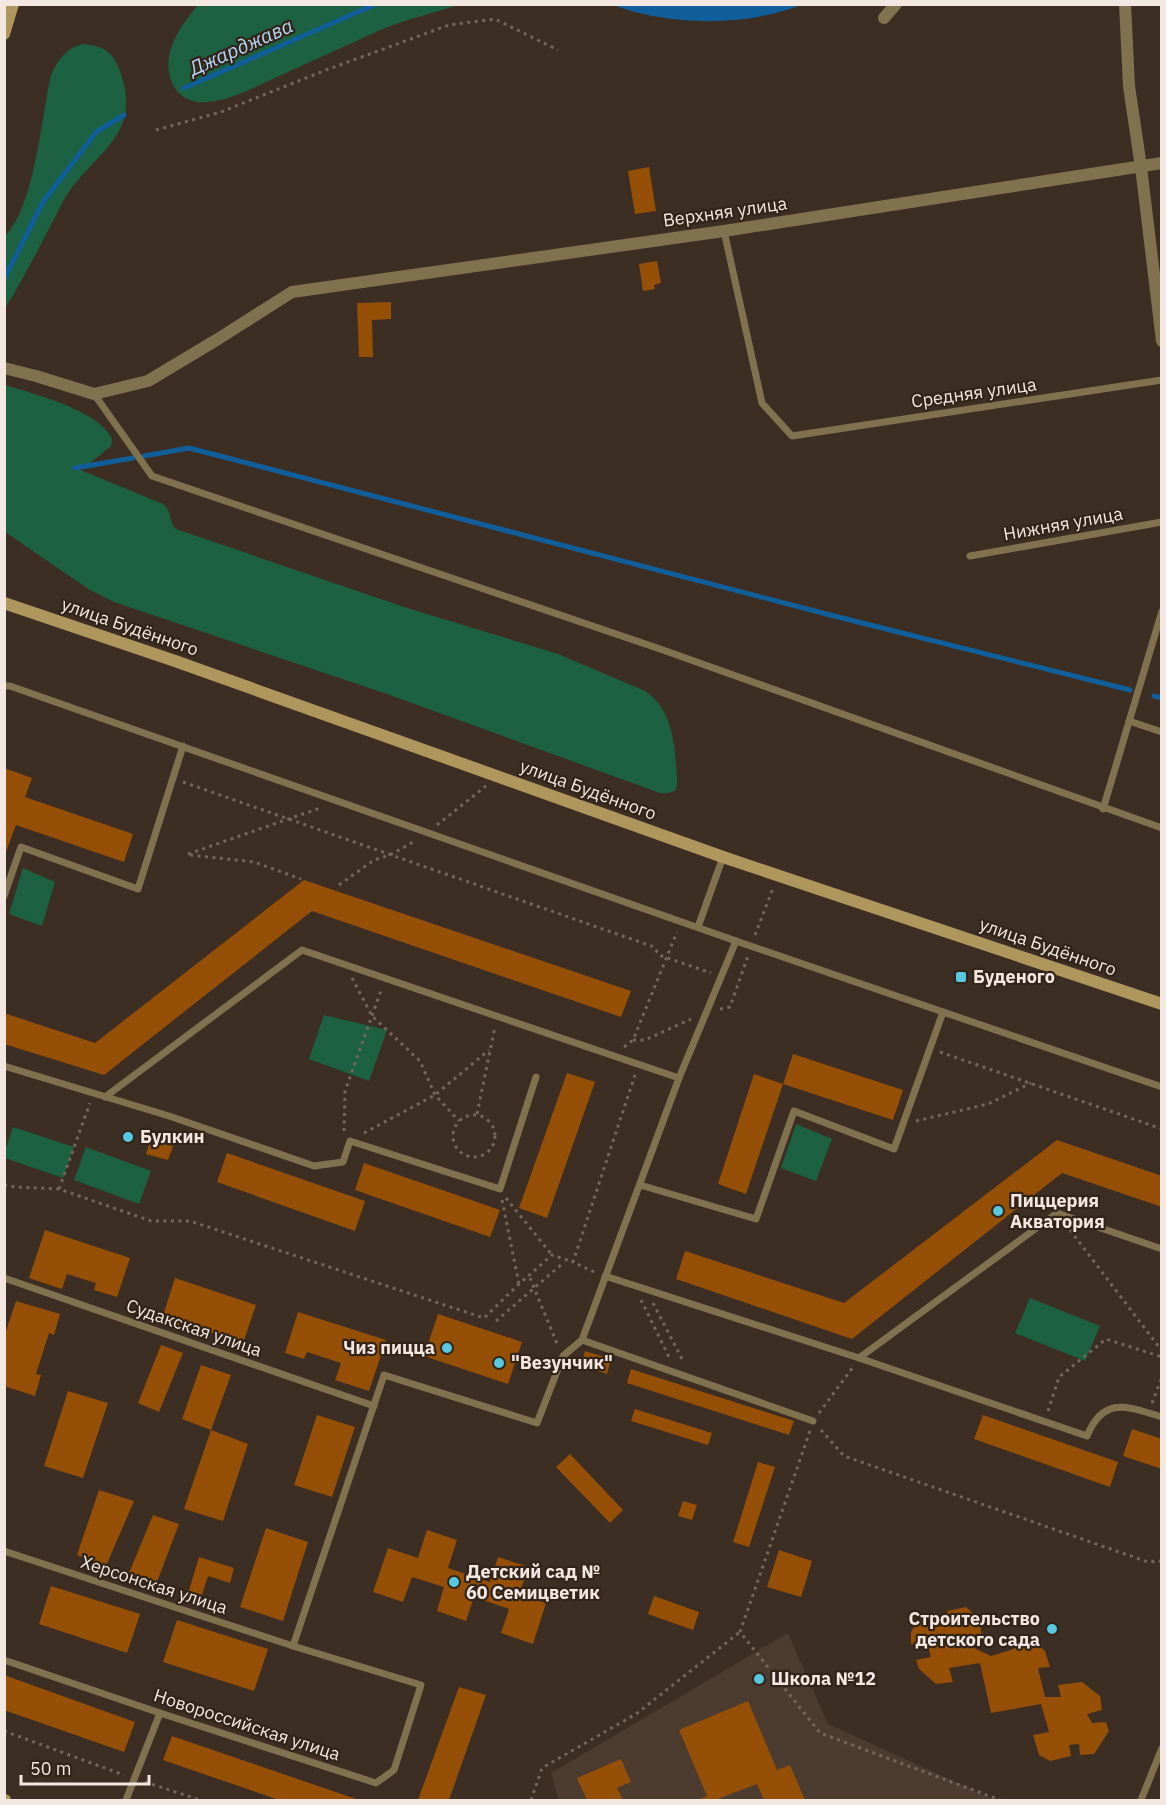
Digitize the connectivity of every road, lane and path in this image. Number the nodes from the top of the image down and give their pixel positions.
1 (14, 4) edge
2 (896, 4) edge
3 (1125, 4) edge
4 (884, 18) dead end
5 (4, 34) edge
6 (558, 50) dead end
7 (156, 130) dead end
8 (1161, 163) edge
9 (1142, 167) junction
10 (724, 231) junction
11 (1161, 341) edge
12 (4, 368) edge
13 (1161, 380) edge
14 (94, 394) junction
15 (1161, 522) edge
16 (970, 556) dead end
17 (4, 603) edge
18 (1161, 611) edge
19 (4, 686) edge
20 (1129, 721) junction
21 (1161, 732) edge
22 (183, 746) junction
23 (173, 778) junction
24 (339, 801) junction
25 (1103, 809) junction
26 (288, 819) junction
27 (1161, 828) edge
28 (723, 857) junction
29 (301, 879) dead end
30 (4, 896) edge
31 (682, 922) junction
32 (698, 927) junction
33 (736, 941) junction
34 (667, 958) junction
35 (344, 964) junction
36 (721, 976) junction
37 (386, 978) junction
38 (1161, 1005) edge
39 (943, 1012) junction
40 (372, 1016) junction
41 (497, 1016) junction
42 (930, 1048) junction
43 (489, 1050) junction
44 (612, 1055) junction
45 (639, 1065) junction
46 (4, 1066) edge
47 (536, 1077) dead end
48 (679, 1078) junction
49 (1031, 1083) junction
50 (1161, 1088) edge
51 (93, 1093) junction
52 (435, 1095) junction
53 (105, 1097) junction
54 (477, 1115) junction
55 (459, 1121) junction
56 (903, 1124) junction
57 (1161, 1129) edge
58 (350, 1142) junction
59 (343, 1162) junction
60 (4, 1185) edge
61 (640, 1185) junction
62 (59, 1189) junction
63 (500, 1189) junction
64 (1057, 1213) junction
65 (1161, 1249) edge
66 (552, 1255) junction
67 (573, 1262) junction
68 (562, 1264) dead end
69 (605, 1276) junction
70 (4, 1278) edge
71 (530, 1278) dead end
72 (519, 1284) junction
73 (633, 1285) junction
74 (534, 1288) junction
75 (645, 1289) junction
76 (496, 1322) dead end
77 (582, 1340) junction
78 (1161, 1351) edge
79 (563, 1356) junction
80 (1161, 1357) edge
81 (859, 1358) junction
82 (677, 1373) junction
83 (1161, 1377) edge
84 (692, 1378) junction
85 (374, 1406) junction
86 (1148, 1413) junction
87 (1161, 1417) edge
88 (813, 1421) junction
89 (1044, 1421) junction
90 (4, 1551) edge
91 (1161, 1561) edge
92 (740, 1632) junction
93 (293, 1646) junction
94 (4, 1659) edge
95 (421, 1685) joint
96 (160, 1713) junction
97 (4, 1731) edge
98 (1161, 1748) edge
99 (136, 1779) junction
100 (126, 1800) edge
101 (200, 1800) edge
102 (531, 1800) edge
103 (1000, 1800) edge
104 (1141, 1800) edge

1 - 5 main road
2 - 4 street
3 - 9 street
6 - 7 path
8 - 9 street, Верхняя улица
9 - 10 street, Верхняя улица
9 - 11 street
10 - 13 lane, Средняя улица
10 - 14 street, Верхняя улица
12 - 14 street
14 - 25 lane
15 - 16 lane, Нижняя улица
17 - 28 main road, улица Будённого
18 - 20 lane
19 - 22 lane
20 - 21 lane
20 - 25 lane
22 - 23 lane
22 - 24 lane
23 - 26 path
23 - 30 lane
24 - 26 path
24 - 31 lane
25 - 27 lane
26 - 29 path
26 - 34 path
28 - 32 lane
28 - 38 main road, улица Будённого
31 - 32 lane
31 - 34 path
32 - 33 lane
33 - 36 lane
33 - 39 lane
34 - 36 path
34 - 44 path
35 - 37 lane
35 - 40 path
35 - 53 lane
36 - 48 lane
37 - 40 path
37 - 41 lane
39 - 42 lane
39 - 50 lane
40 - 52 path
40 - 59 path
41 - 43 path
41 - 44 lane
42 - 49 path
42 - 56 lane
43 - 52 path
43 - 54 path
44 - 45 lane
45 - 48 lane
45 - 67 path
46 - 51 lane
47 - 63 lane
48 - 61 lane
49 - 56 path
49 - 57 path
51 - 53 lane
51 - 62 path
52 - 55 path
52 - 58 path
53 - 59 lane
54 - 55 path
54 - 55 path
56 - 61 lane
58 - 59 lane
58 - 63 lane
60 - 62 path
61 - 69 lane
62 - 72 path
63 - 66 path
63 - 72 path
64 - 65 lane
64 - 78 path
64 - 81 lane
66 - 67 path
66 - 72 path
67 - 69 path
68 - 74 path
69 - 73 lane
69 - 77 lane
70 - 85 lane, Судакская улица
71 - 74 path
73 - 75 lane
73 - 82 path
74 - 76 path
74 - 79 path
75 - 81 lane
75 - 84 path
77 - 79 lane
77 - 82 lane
79 - 85 lane
80 - 89 path
81 - 88 path
81 - 89 lane
82 - 84 lane
83 - 86 path
84 - 88 lane
85 - 93 lane
86 - 87 lane
86 - 89 lane
88 - 91 path
88 - 92 path
90 - 93 lane, Херсонская улица
92 - 102 path
92 - 103 path
93 - 95 lane, Херсонская улица
94 - 96 lane, Новороссийская улица
95 - 96 lane, Новороссийская улица
96 - 99 lane
97 - 99 path
98 - 104 lane
99 - 100 lane
99 - 101 path

